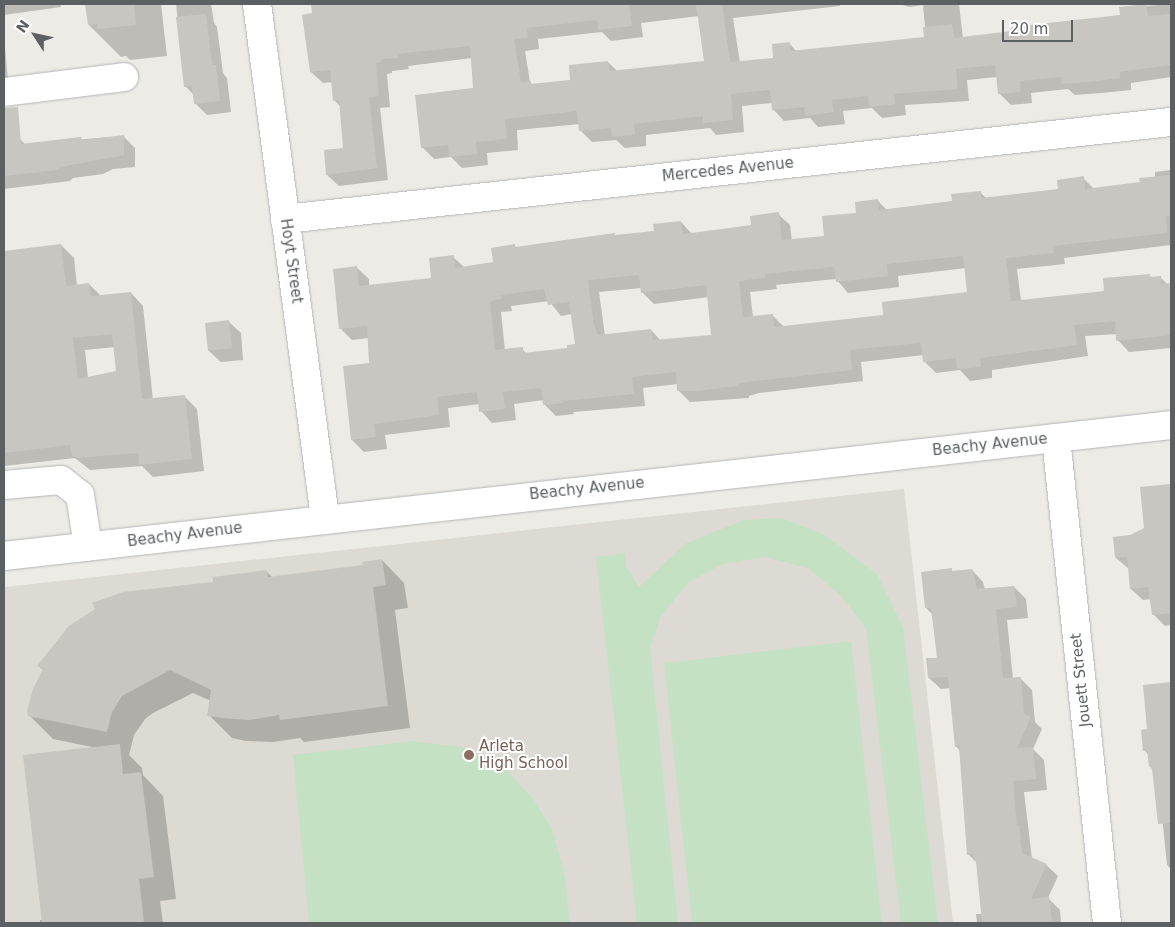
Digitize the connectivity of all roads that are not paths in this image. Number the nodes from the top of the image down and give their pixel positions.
1 (258, 4) edge
2 (124, 76) dead end
3 (4, 92) edge
4 (1171, 122) edge
5 (285, 219) junction
6 (1171, 425) edge
7 (1056, 438) junction
8 (4, 485) edge
9 (325, 518) junction
10 (88, 546) junction
11 (4, 556) edge
12 (1107, 923) edge

1 - 5 street, Hoyt Street
2 - 3 street
4 - 5 street, Mercedes Avenue
5 - 9 street, Hoyt Street
6 - 7 street, Beachy Avenue
7 - 9 street, Beachy Avenue
7 - 12 street, Jouett Street
8 - 10 street
9 - 10 street, Beachy Avenue
10 - 11 street, Beachy Avenue

